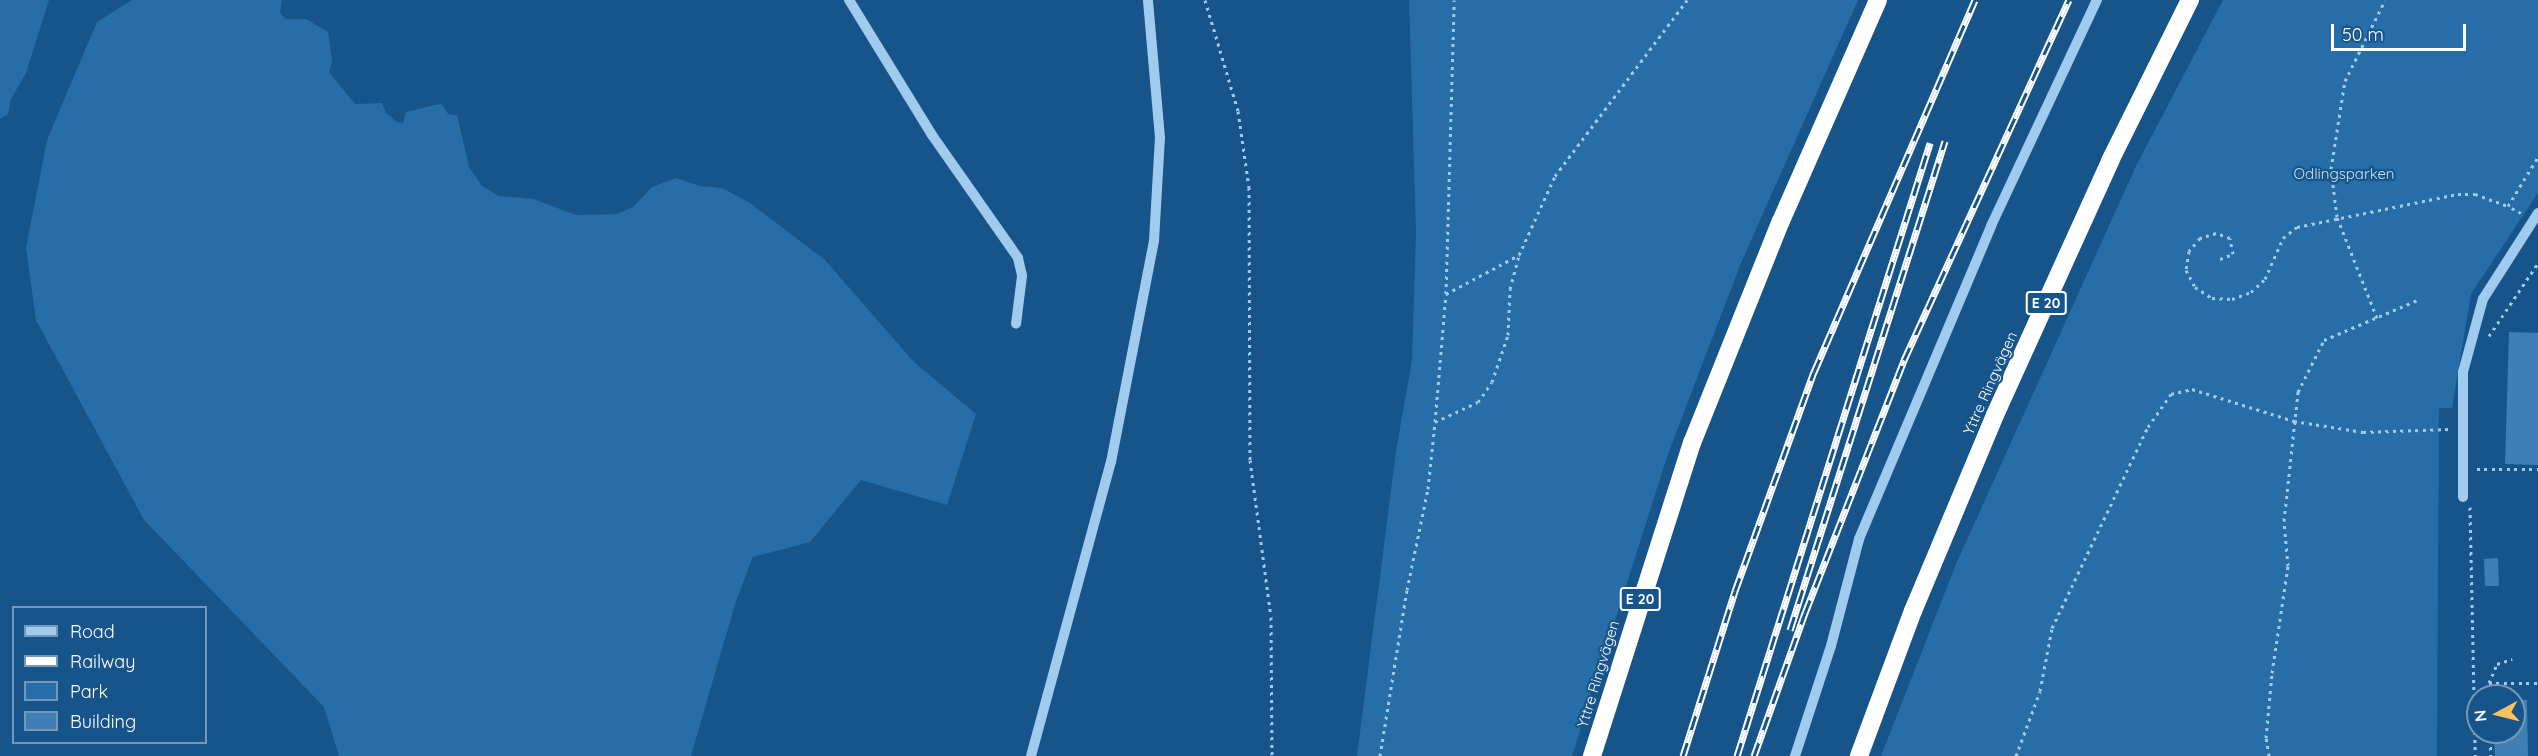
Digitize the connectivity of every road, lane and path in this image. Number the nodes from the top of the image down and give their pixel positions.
1 (849, 0) edge
2 (1148, 0) edge
3 (1205, 0) edge
4 (1454, 0) edge
5 (1687, 0) edge
6 (1878, 0) edge
7 (2097, 0) edge
8 (2190, 0) edge
9 (2385, 0) edge
10 (2538, 157) edge
11 (2508, 206) junction
12 (2337, 218) junction
13 (2536, 219) edge
14 (1519, 255) junction
15 (2220, 259) dead end
16 (2538, 263) edge
17 (1446, 294) junction
18 (2418, 300) dead end
19 (2377, 318) junction
20 (1016, 324) dead end
21 (2484, 345) dead end
22 (2294, 421) junction
23 (1435, 422) junction
24 (2462, 429) junction
25 (2469, 469) dead end
26 (2538, 469) edge
27 (2467, 497) joint
28 (2512, 659) dead end
29 (2489, 683) joint
30 (2538, 683) edge
31 (1031, 756) edge
32 (1272, 756) edge
33 (1380, 756) edge
34 (1592, 756) edge
35 (1795, 756) edge
36 (1859, 756) edge
37 (2016, 756) edge
38 (2269, 756) edge
39 (2475, 756) edge

1 - 20 street
2 - 31 street
3 - 32 path
4 - 17 path
5 - 14 path
6 - 34 highway, Yttre Ringvägen / E 20
7 - 35 street
8 - 36 highway, Yttre Ringvägen / E 20
9 - 12 path
10 - 11 path
11 - 12 path
11 - 13 path
12 - 15 path
12 - 19 path
13 - 24 street
14 - 17 path
14 - 23 path
16 - 21 path
17 - 23 path
18 - 19 path
19 - 22 path
22 - 24 path
22 - 37 path
22 - 38 path
23 - 33 path
24 - 27 street
25 - 26 path
27 - 39 path
28 - 29 path
29 - 30 path

